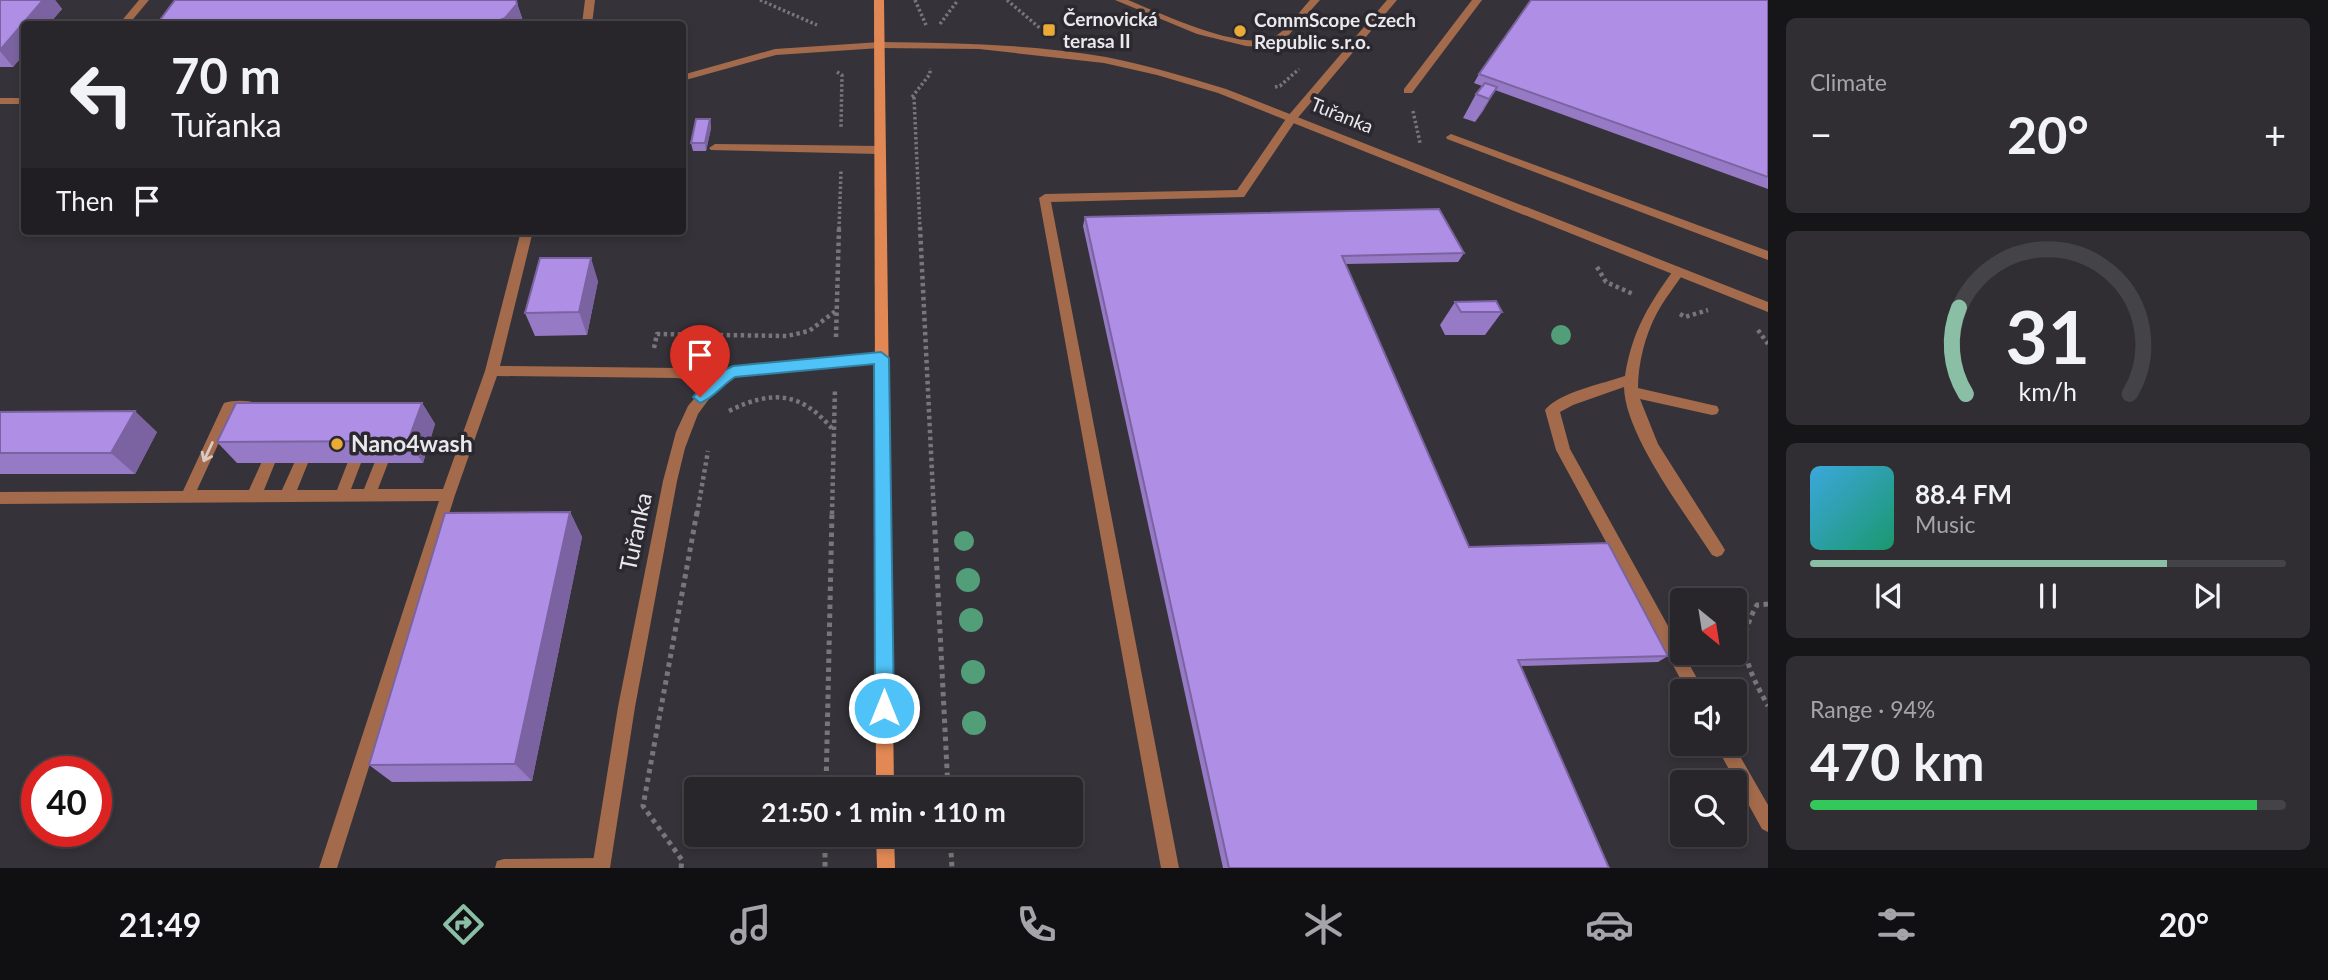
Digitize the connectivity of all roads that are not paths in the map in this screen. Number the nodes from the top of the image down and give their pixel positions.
1 (144, 0) edge
2 (590, 0) edge
3 (879, 0) edge
4 (1120, 0) edge
5 (1315, 0) edge
6 (1392, 0) edge
7 (1477, 0) edge
8 (126, 21) edge
9 (587, 21) edge
10 (880, 45) junction
11 (686, 77) edge
12 (1408, 91) road end
13 (0, 101) edge
14 (21, 101) edge
15 (1292, 118) junction
16 (1451, 137) dead end
17 (715, 148) dead end
18 (879, 150) junction
19 (526, 235) edge
20 (1768, 256) edge
21 (1679, 271) junction
22 (1768, 307) edge
23 (881, 358) junction
24 (492, 371) junction
25 (1631, 385) junction
26 (710, 388) junction
27 (268, 407) edge
28 (1712, 410) dead end
29 (268, 463) edge
30 (301, 463) edge
31 (354, 463) edge
32 (381, 463) edge
33 (342, 495) junction
34 (369, 495) junction
35 (448, 495) junction
36 (187, 496) junction
37 (254, 496) junction
38 (287, 496) junction
39 (0, 498) edge
40 (1717, 550) dead end
41 (1689, 679) edge
42 (1731, 756) edge
43 (885, 777) edge
44 (1768, 823) edge
45 (885, 847) edge
46 (601, 867) edge
47 (328, 868) edge
48 (504, 868) edge
49 (886, 868) edge
50 (1170, 868) edge

1 - 8 street
2 - 9 street
3 - 10 street
4 - 5 street
6 - 15 street
7 - 12 street
10 - 11 street, Tuřanka
10 - 15 street, Tuřanka
10 - 18 street
13 - 14 street
15 - 21 street, Tuřanka
15 - 50 street
16 - 20 street
17 - 18 street
18 - 23 street
19 - 24 street
21 - 22 street, Tuřanka
21 - 25 street
23 - 26 street, Tuřanka
23 - 43 street
24 - 26 street
24 - 35 street
25 - 28 street
25 - 40 street
25 - 41 street
26 - 46 street, Tuřanka
27 -> 36 street
29 - 37 street
30 - 38 street
31 - 33 street
32 - 34 street
33 - 34 street
33 - 38 street
34 - 35 street
35 - 47 street
36 - 37 street
36 - 39 street
37 - 38 street
42 - 44 street
45 - 49 street
46 - 48 street

